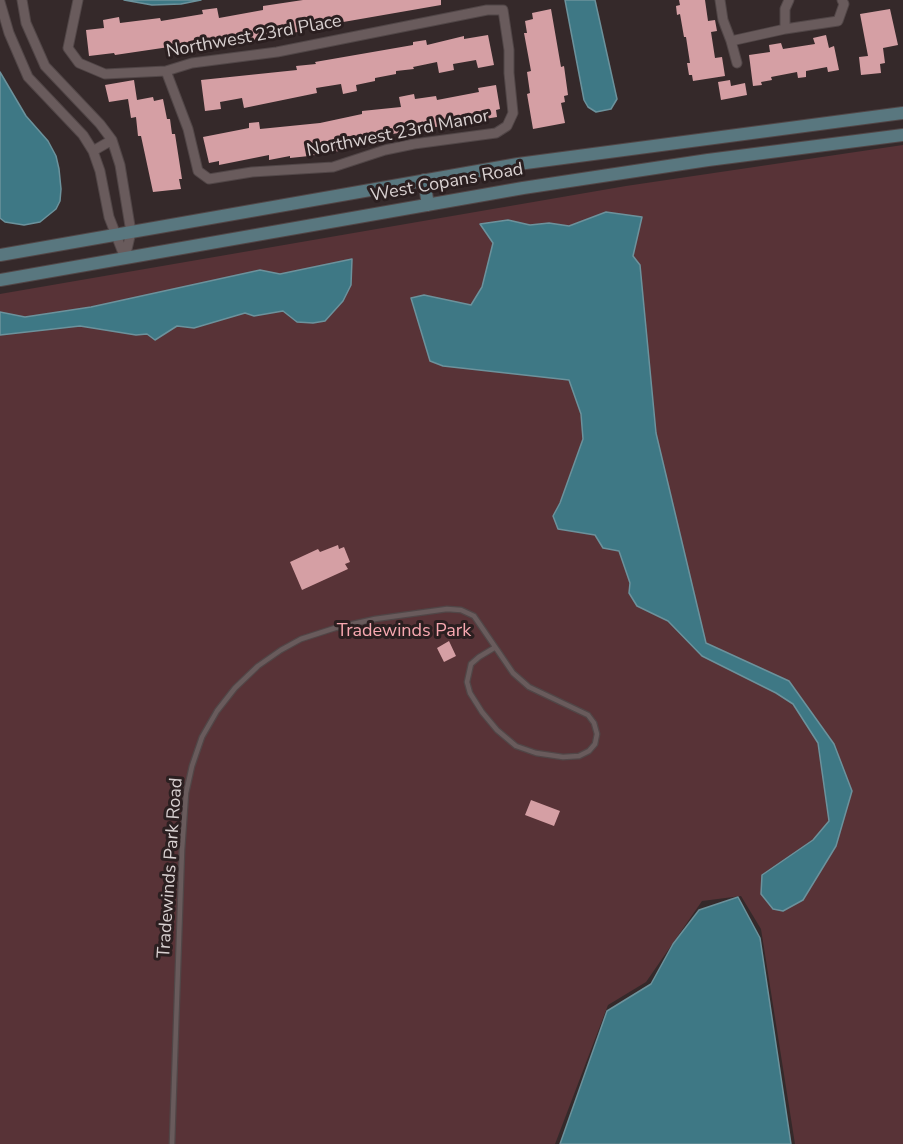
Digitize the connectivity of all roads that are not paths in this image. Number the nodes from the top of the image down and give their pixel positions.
1 (21, 0) edge
2 (78, 0) edge
3 (720, 0) edge
4 (789, 0) edge
5 (842, 0) edge
6 (0, 2) edge
7 (785, 29) junction
8 (731, 40) junction
9 (36, 47) junction
10 (18, 53) junction
11 (737, 63) dead end
12 (166, 70) junction
13 (513, 113) joint
14 (903, 113) edge
15 (903, 135) edge
16 (112, 140) junction
17 (93, 151) junction
18 (424, 180) junction
19 (428, 205) junction
20 (132, 232) junction
21 (114, 235) junction
22 (0, 255) edge
23 (124, 258) junction
24 (0, 280) edge
25 (494, 648) junction
26 (172, 1144) edge

1 - 9 street
2 - 12 street, Northwest 23rd Place
3 - 8 street
4 - 7 street
5 - 7 street
6 - 10 street
7 - 8 street
8 - 11 street
9 - 10 street
9 - 16 street
10 - 17 street
12 - 13 street, Northwest 23rd Manor
12 - 13 street, Northwest 23rd Place
14 - 18 main road, West Copans Road
15 - 19 main road, West Copans Road
16 - 17 street
16 - 20 street
17 - 21 street
18 - 19 main road
18 - 20 main road, West Copans Road
19 - 23 main road, West Copans Road
20 - 21 main road, West Copans Road
20 - 23 street
21 - 22 main road, West Copans Road
21 - 23 street
23 - 24 main road, West Copans Road
25 - 25 lane, Tradewinds Park Road
25 - 26 lane, Tradewinds Park Road

